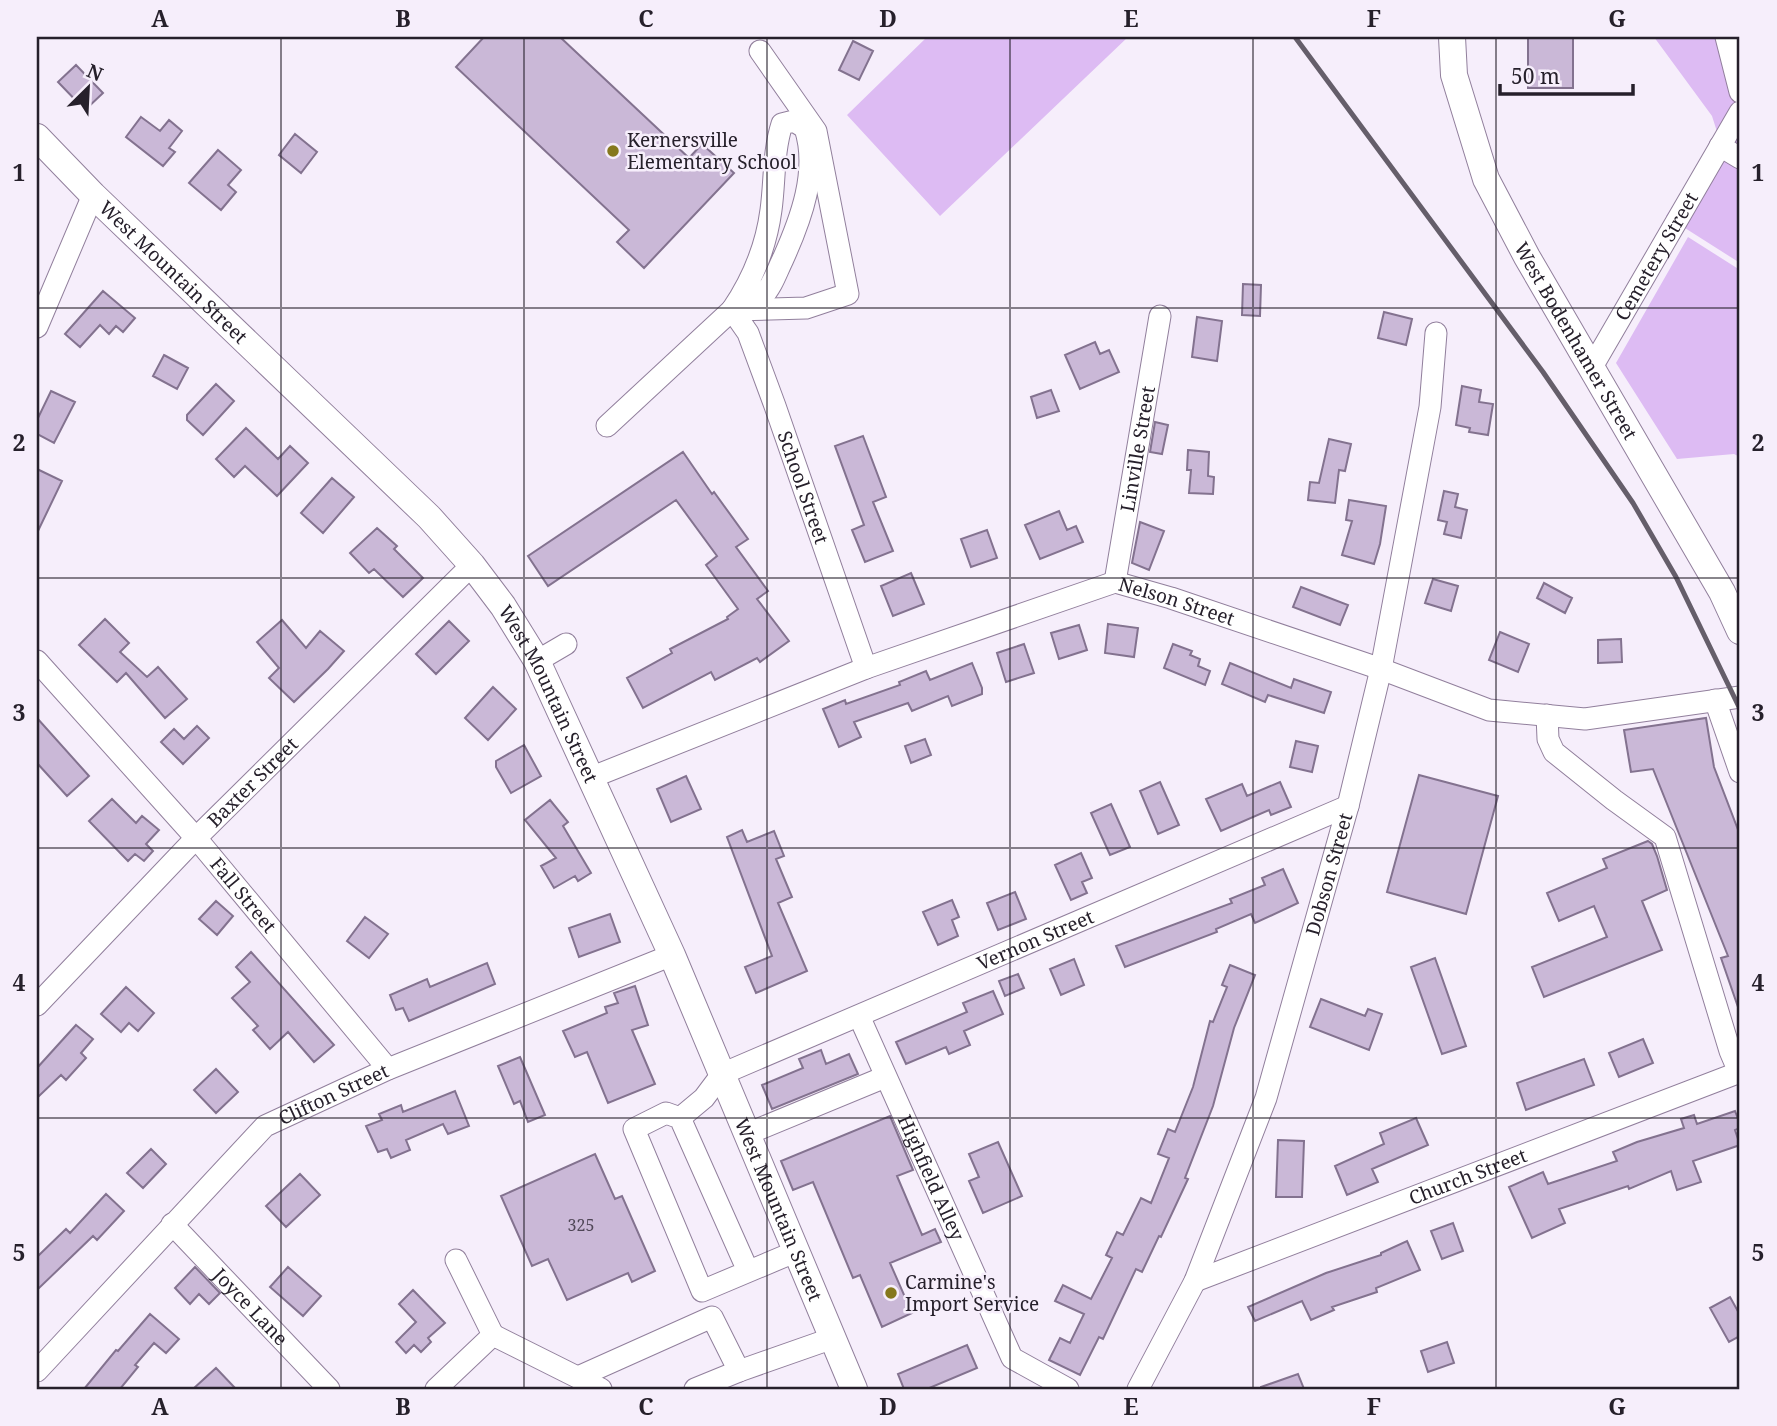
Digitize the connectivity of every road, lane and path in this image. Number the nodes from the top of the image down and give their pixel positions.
1 (1452, 37) edge
2 (1726, 37) edge
3 (760, 51) dead end
4 (1740, 92) edge
5 (1740, 112) edge
6 (37, 137) edge
7 (1720, 146) junction
8 (1740, 158) edge
9 (93, 195) junction
10 (732, 310) junction
11 (1160, 316) dead end
12 (37, 327) edge
13 (1436, 333) dead end
14 (1592, 367) junction
15 (607, 426) dead end
16 (472, 565) junction
17 (1115, 582) junction
18 (1740, 631) edge
19 (566, 644) dead end
20 (37, 661) edge
21 (537, 662) junction
22 (866, 668) junction
23 (1381, 669) junction
24 (1740, 697) edge
25 (1715, 700) junction
26 (1547, 715) junction
27 (1740, 772) edge
28 (590, 778) junction
29 (1348, 806) junction
30 (195, 838) junction
31 (672, 955) junction
32 (37, 1005) edge
33 (859, 1016) junction
34 (388, 1069) junction
35 (1739, 1072) edge
36 (723, 1074) junction
37 (886, 1077) junction
38 (680, 1118) junction
39 (747, 1134) junction
40 (172, 1224) junction
41 (797, 1251) junction
42 (456, 1260) dead end
43 (748, 1272) junction
44 (1195, 1280) junction
45 (493, 1335) junction
46 (833, 1338) junction
47 (37, 1371) edge
48 (739, 1371) junction
49 (578, 1377) junction
50 (329, 1389) edge
51 (436, 1389) edge
52 (601, 1389) edge
53 (695, 1389) edge
54 (854, 1389) edge
55 (1068, 1389) edge
56 (1138, 1389) edge

1 - 14 main road, West Bodenhamer Street
2 - 4 street
3 - 10 street
5 - 7 street, Cemetery Street
6 - 9 main road, West Mountain Street
7 - 8 street
7 - 14 street, Cemetery Street
9 - 12 street
9 - 16 main road, West Mountain Street
10 - 10 street
10 - 15 street
10 - 22 street, School Street
11 - 17 street, Linville Street
13 - 23 street, Dobson Street
14 - 18 main road, West Bodenhamer Street
16 - 21 main road, West Mountain Street
16 - 30 street, Baxter Street
17 - 22 street, Nelson Street
17 - 23 street, Nelson Street
19 - 21 street
20 - 30 street, Fall Street
21 - 28 main road, West Mountain Street
22 - 28 street, Nelson Street
23 - 26 street, Nelson Street
23 - 29 street, Dobson Street
24 - 25 street, Nelson Street
25 - 26 street, Nelson Street
25 - 27 street
26 - 35 street
28 - 31 main road, West Mountain Street
29 - 33 street, Vernon Street
29 - 44 street, Dobson Street
30 - 32 street, Baxter Street
30 - 34 street, Fall Street
31 - 34 street, Clifton Street
31 - 36 main road, West Mountain Street
33 - 36 street, Vernon Street
33 - 37 street, Highfield Alley
34 - 40 street, Clifton Street
35 - 44 street, Church Street
36 - 38 street
36 - 39 main road, West Mountain Street
37 - 39 street
37 - 55 street, Highfield Alley
38 - 43 street
38 - 43 street
39 - 41 main road, West Mountain Street
40 - 47 street, Clifton Street
40 - 50 street, Joyce Lane
41 - 43 street
41 - 46 main road, West Mountain Street
42 - 45 street
44 - 56 street, Dobson Street
45 - 49 street
45 - 51 street
46 - 48 street
46 - 54 main road, West Mountain Street
48 - 49 street
48 - 53 street
49 - 52 street

